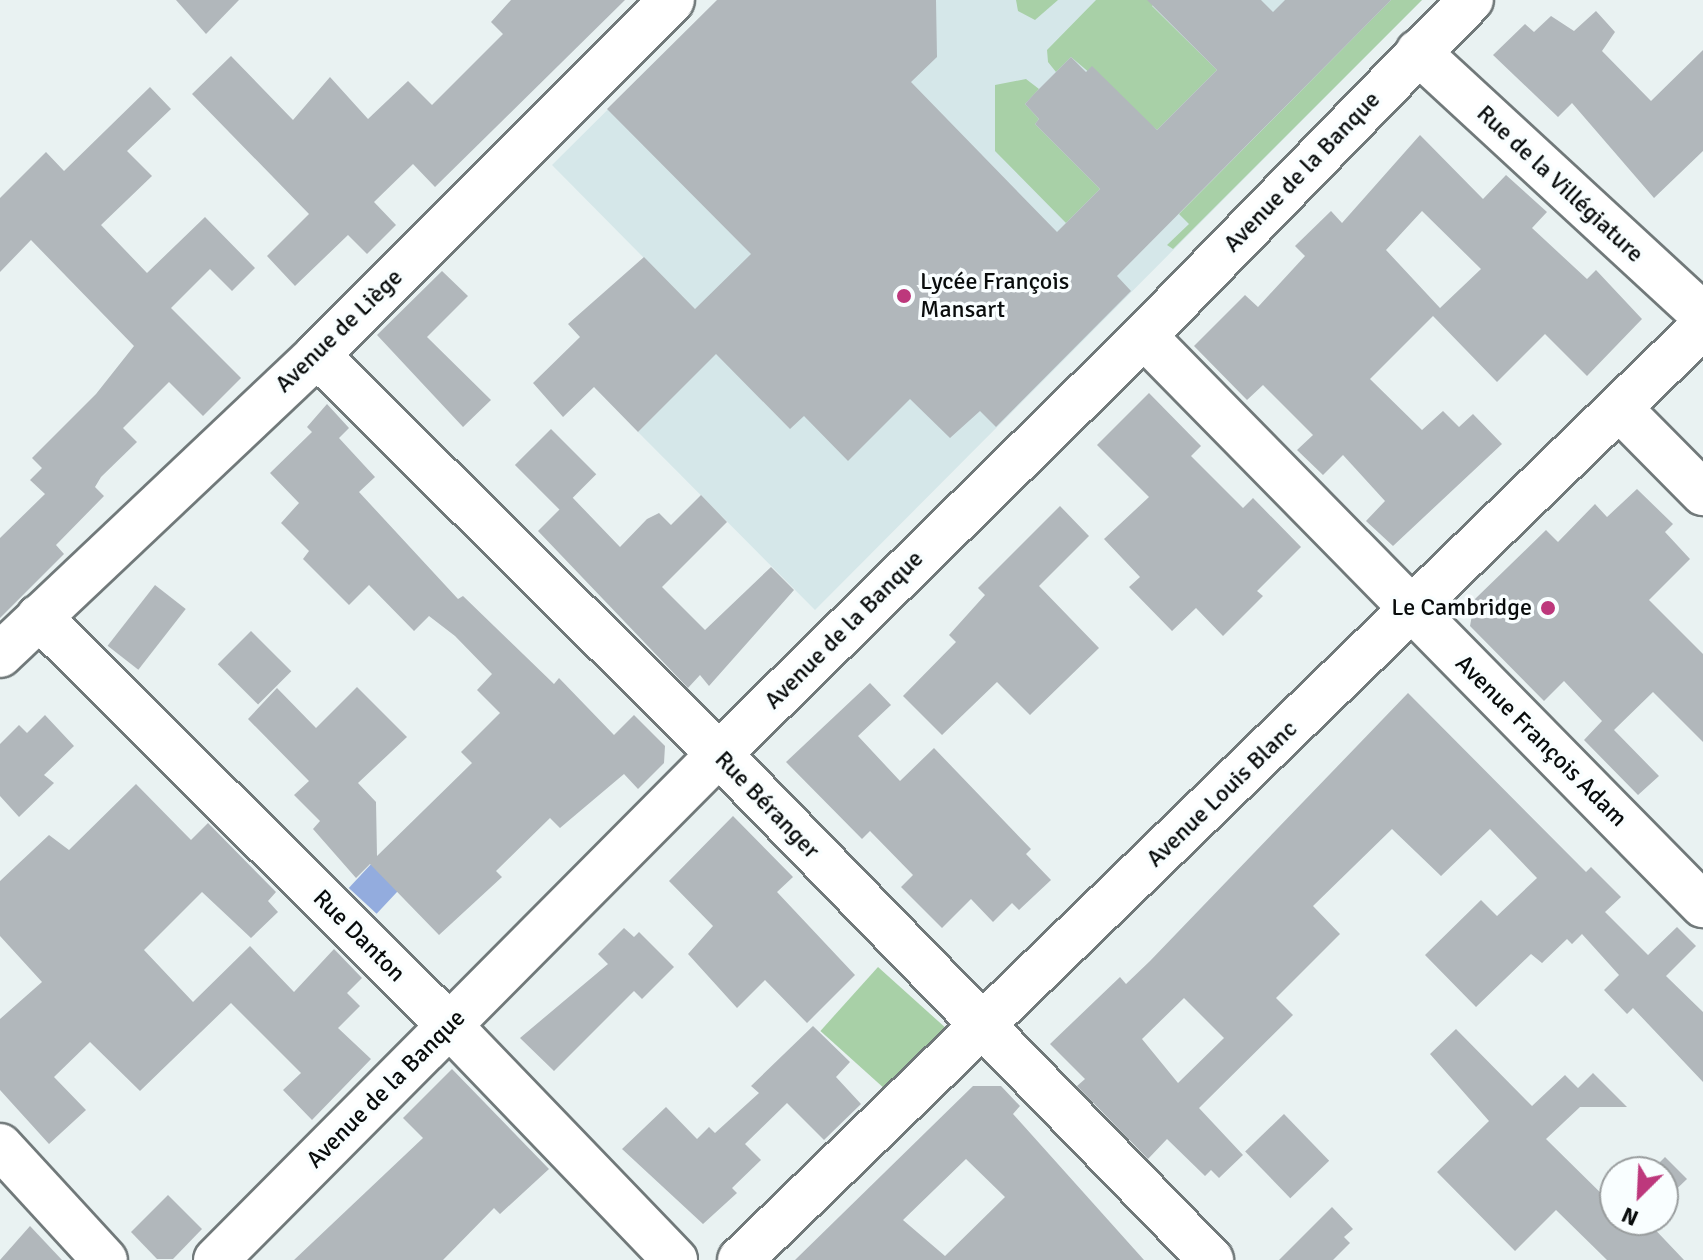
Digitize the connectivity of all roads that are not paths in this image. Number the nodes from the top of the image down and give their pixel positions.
1 (672, 0) edge
2 (1471, 0) edge
3 (1418, 52) junction
4 (1703, 315) edge
5 (1703, 326) edge
6 (1144, 336) junction
7 (317, 355) junction
8 (1619, 408) junction
9 (1703, 493) edge
10 (1413, 611) junction
11 (39, 617) junction
12 (0, 655) edge
13 (719, 754) junction
14 (1703, 905) edge
15 (449, 1025) junction
16 (980, 1026) junction
17 (0, 1146) edge
18 (105, 1260) edge
19 (216, 1260) edge
20 (675, 1260) edge
21 (740, 1260) edge
22 (1211, 1260) edge

1 - 7 street, Avenue de Liège
2 - 3 street, Avenue de la Banque
3 - 4 street, Rue de la Villégiature
3 - 6 street, Avenue de la Banque
5 - 8 street, Avenue Louis Blanc
6 - 10 street, Avenue François Adam
6 - 13 street, Avenue de la Banque
7 - 11 street, Avenue de Liège
7 - 13 street, Rue Béranger
8 - 9 street
8 - 10 street, Avenue Louis Blanc
10 - 14 street, Avenue François Adam
10 - 16 street, Avenue Louis Blanc
11 - 12 street, Avenue de Liège
11 - 15 street, Rue Danton
13 - 15 street, Avenue de la Banque
13 - 16 street, Rue Béranger
15 - 19 street, Avenue de la Banque
15 - 20 street, Rue Danton
16 - 21 street, Avenue Louis Blanc
16 - 22 street, Rue Béranger
17 - 18 street

